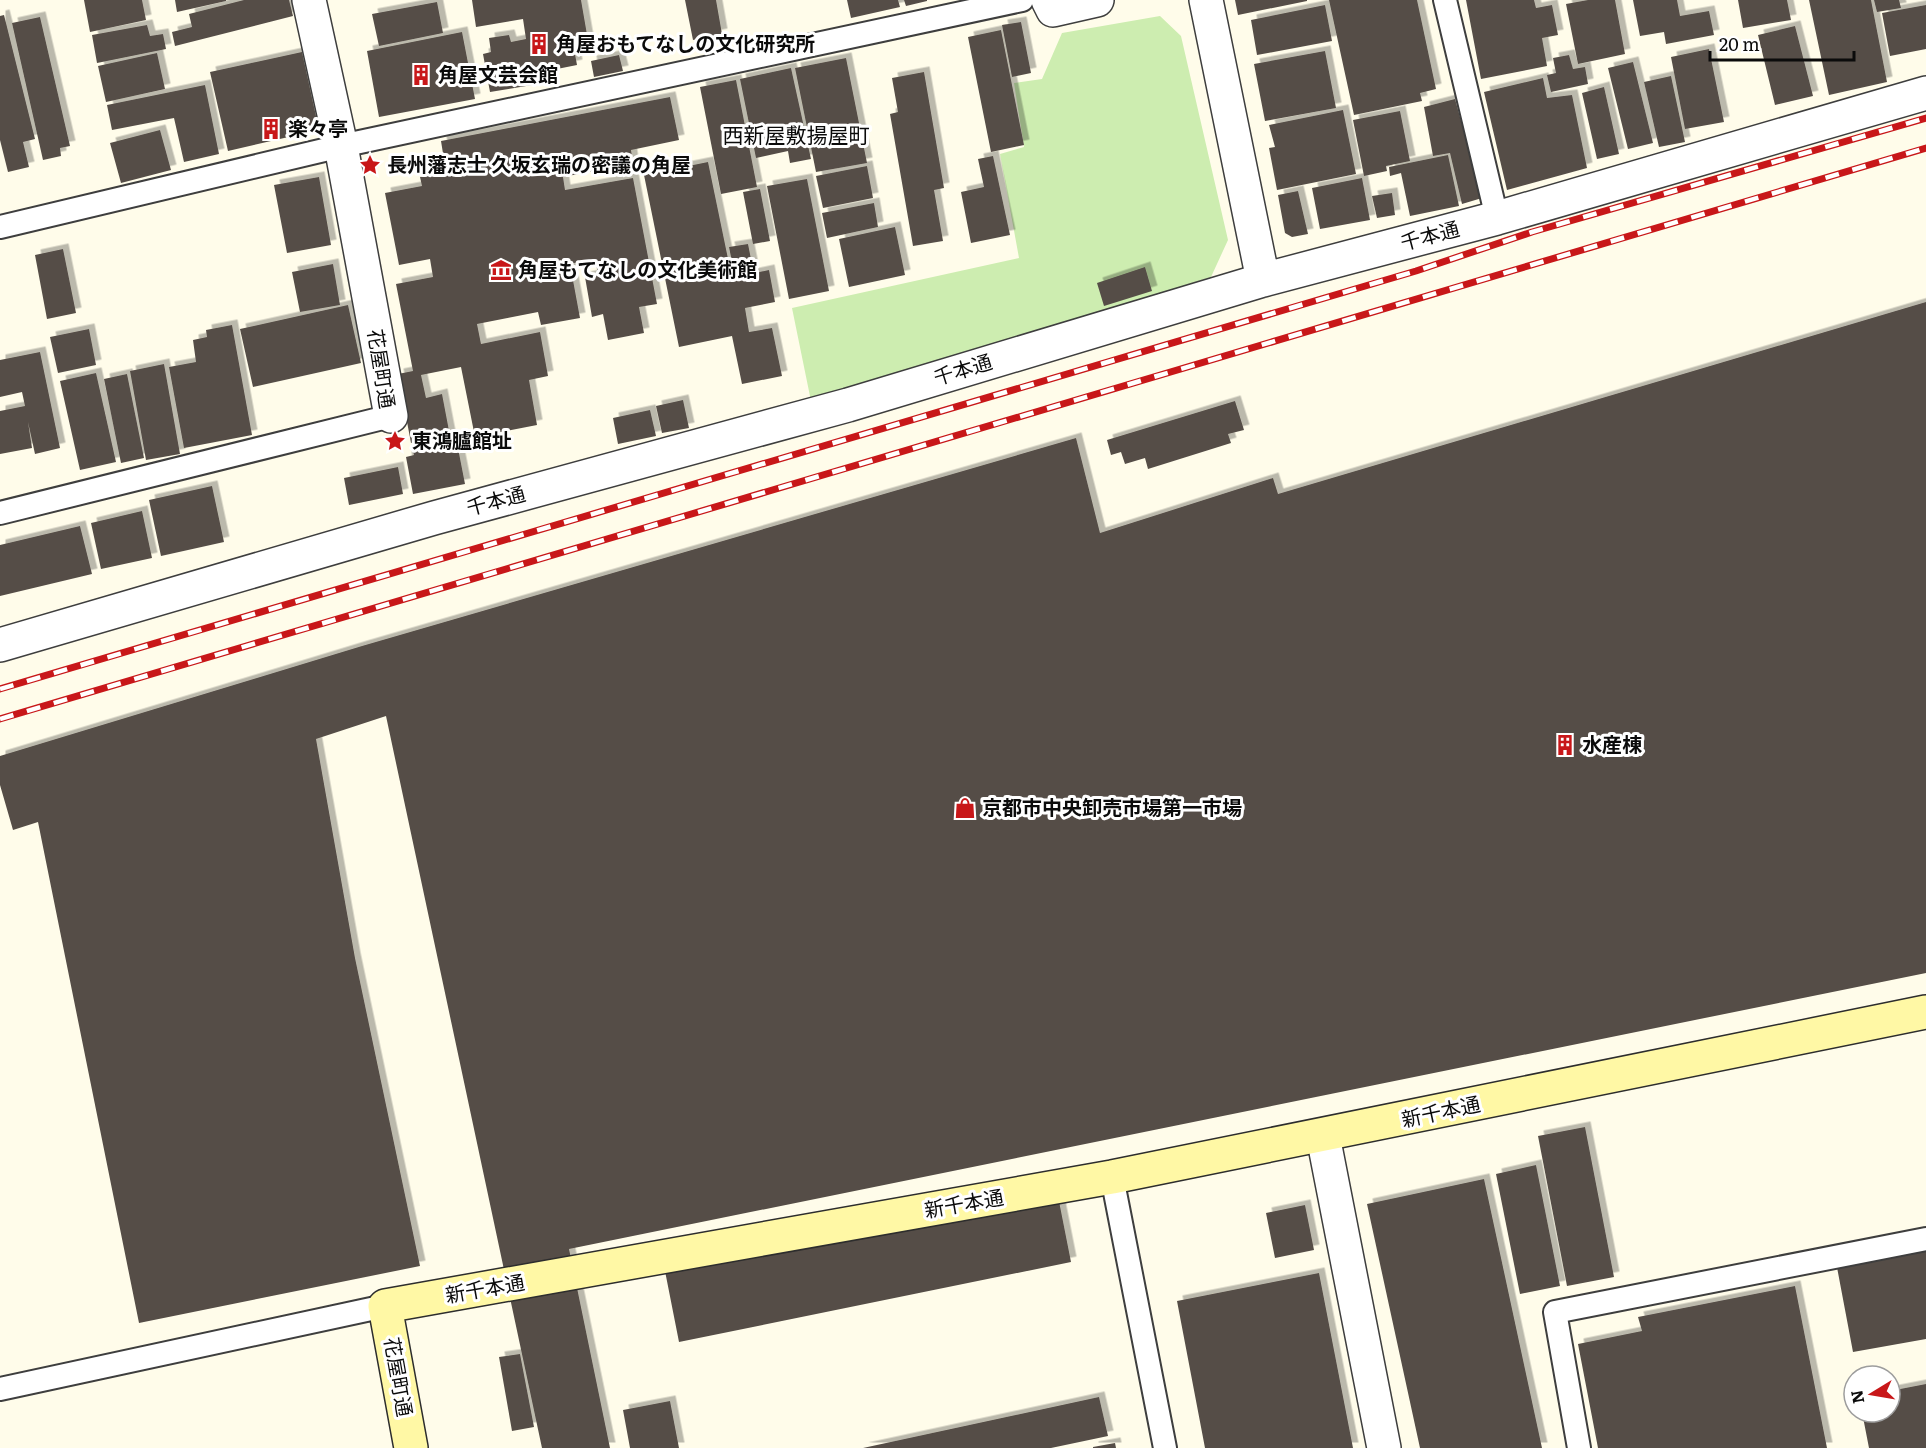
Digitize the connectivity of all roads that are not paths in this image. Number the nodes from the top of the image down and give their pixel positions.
1 (309, 0) edge
2 (1022, 0) edge
3 (1048, 0) edge
4 (1097, 0) edge
5 (1206, 0) edge
6 (1445, 0) edge
7 (1926, 93) edge
8 (341, 146) junction
9 (1497, 218) junction
10 (0, 227) edge
11 (1263, 280) junction
12 (391, 416) joint
13 (0, 513) edge
14 (0, 645) edge
15 (1926, 1012) edge
16 (1323, 1137) junction
17 (1112, 1178) junction
18 (1926, 1239) edge
19 (385, 1306) junction
20 (0, 1389) edge
21 (411, 1448) edge
22 (1165, 1448) edge
23 (1384, 1448) edge
24 (1579, 1448) edge

1 - 8 street, 花屋町通
2 - 8 lane
3 - 4 street
5 - 11 street
6 - 9 lane
7 - 9 street, 千本通
8 - 10 lane
8 - 12 street, 花屋町通
9 - 11 street, 千本通
11 - 14 street, 千本通
12 - 13 lane, 花屋町通
15 - 16 street, 新千本通
16 - 17 street, 新千本通
16 - 23 street
17 - 19 street, 新千本通
17 - 22 lane
18 - 24 lane
19 - 20 lane, 新千本通
19 - 21 street, 花屋町通

